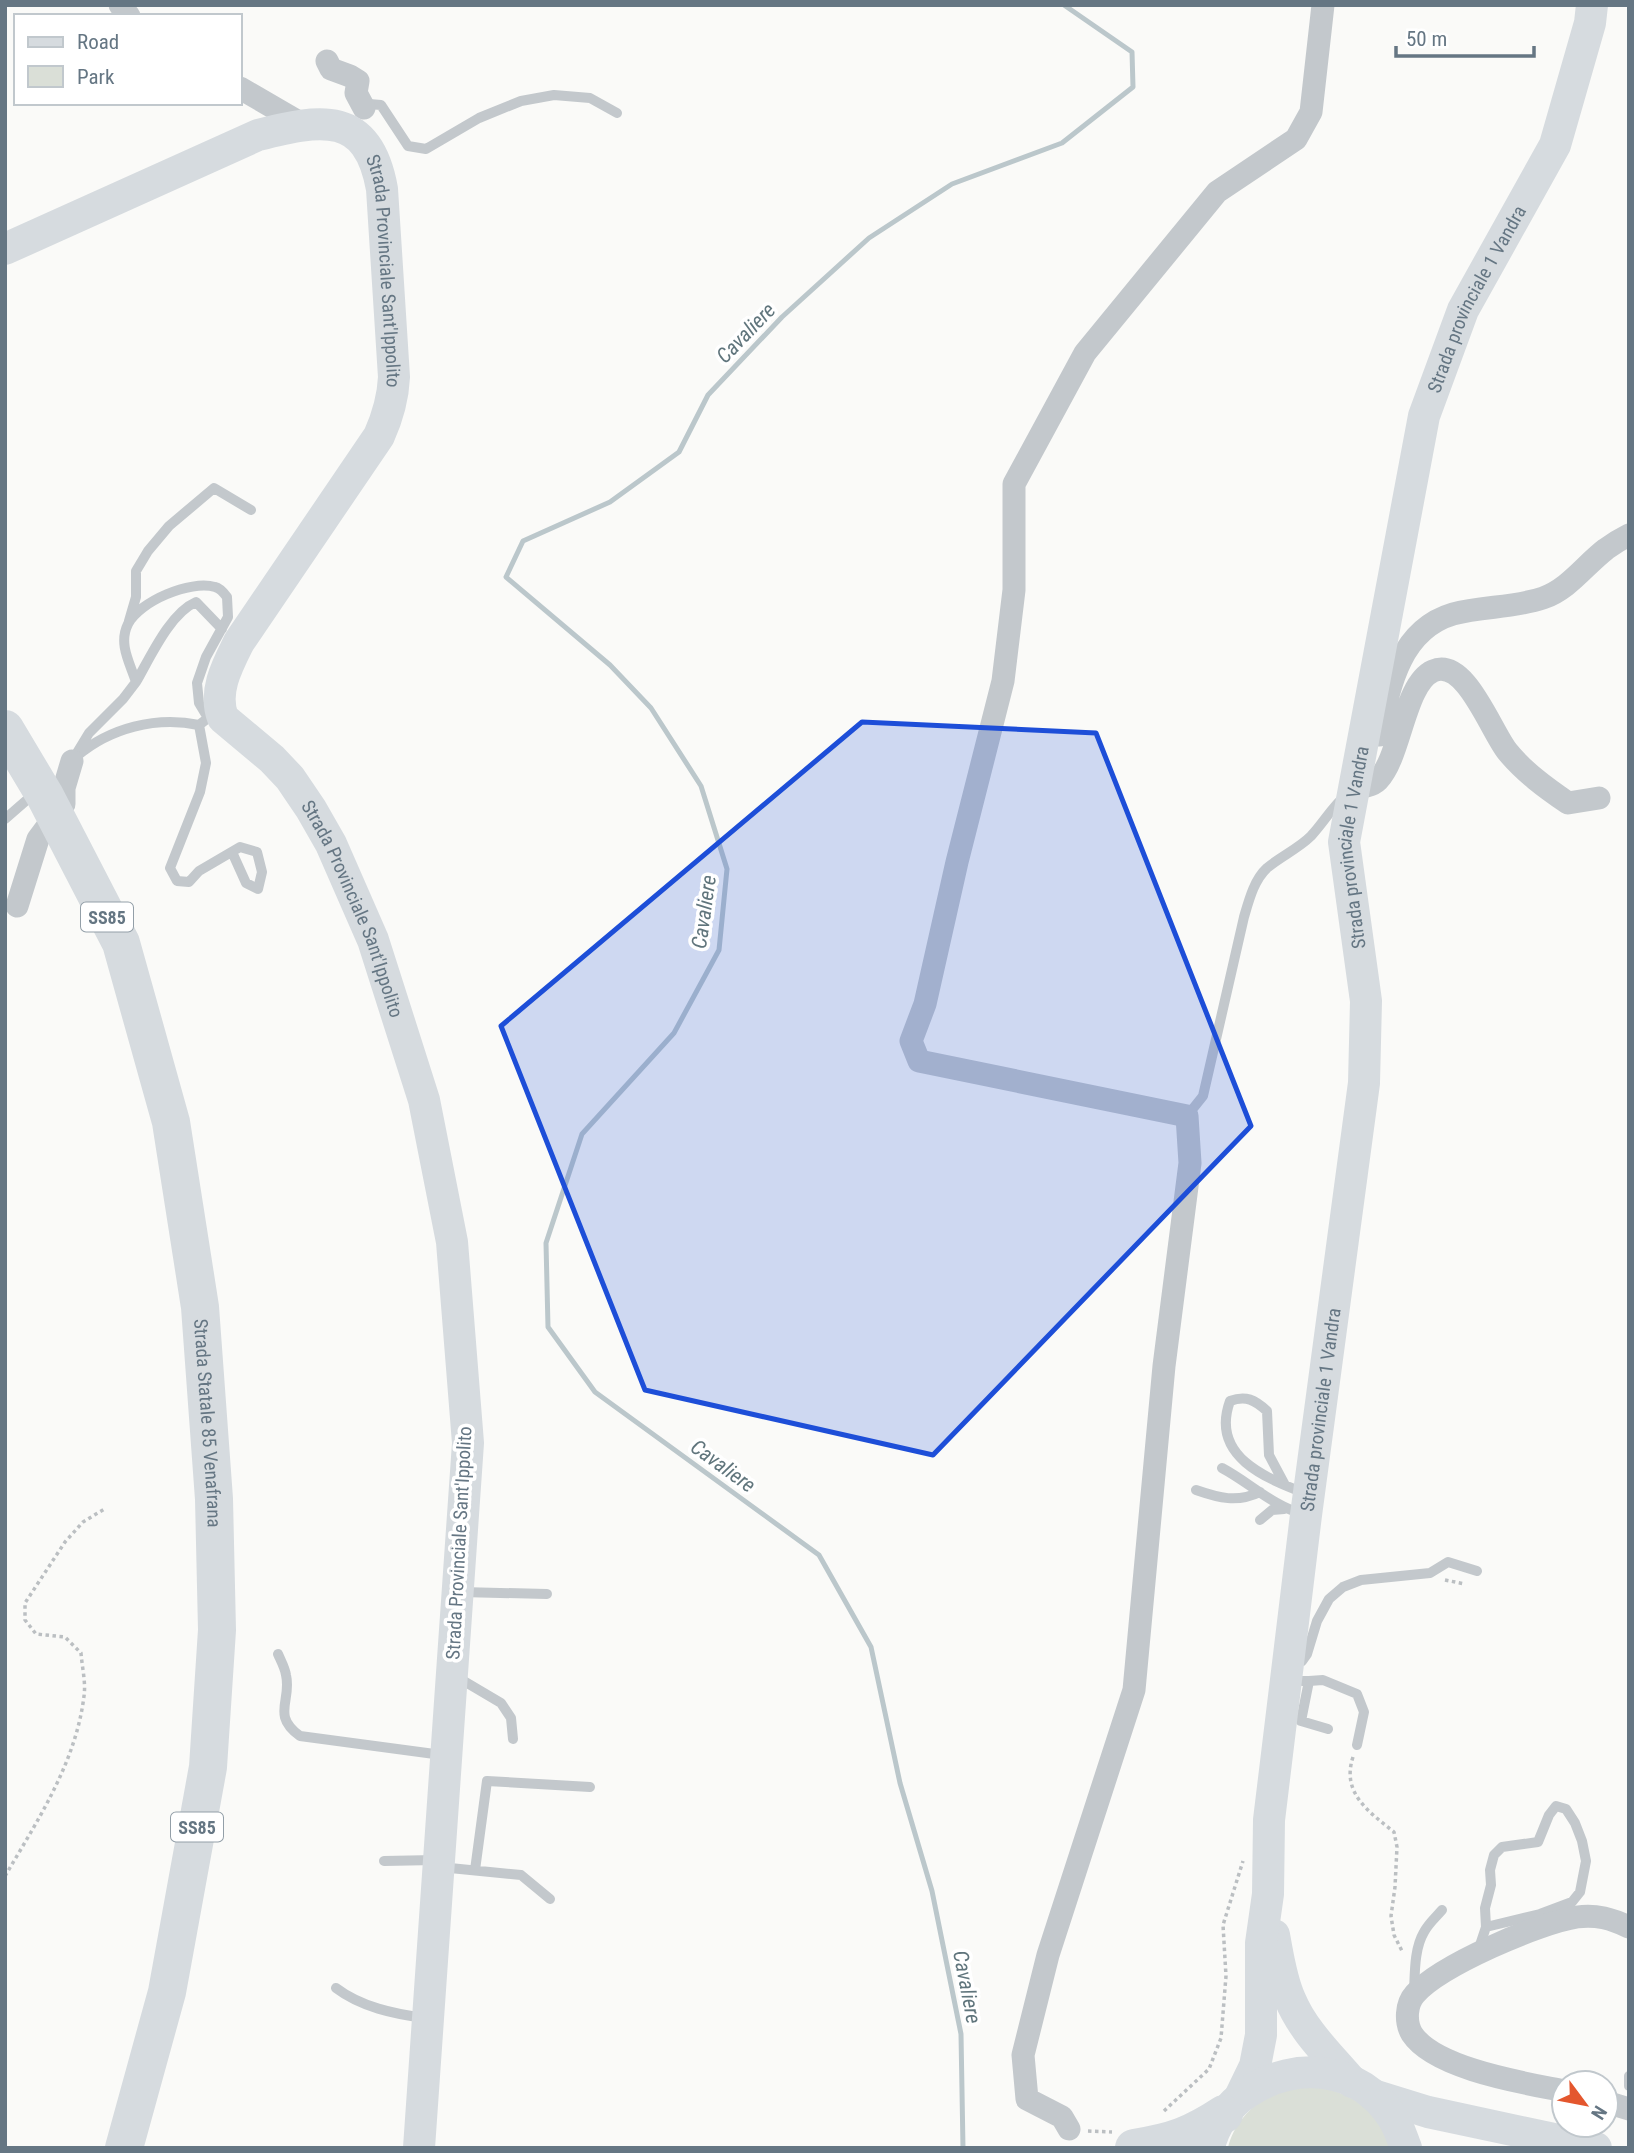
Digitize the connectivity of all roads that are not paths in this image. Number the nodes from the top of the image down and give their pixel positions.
1 (1323, 5) edge
2 (1592, 5) edge
3 (327, 61) dead end
4 (242, 89) edge
5 (617, 113) dead end
6 (352, 118) junction
7 (302, 124) junction
8 (5, 249) edge
9 (251, 510) dead end
10 (1629, 535) edge
11 (128, 623) junction
12 (222, 629) junction
13 (136, 682) junction
14 (209, 718) junction
15 (5, 729) edge
16 (58, 773) junction
17 (1360, 787) junction
18 (1599, 797) dead end
19 (5, 819) edge
20 (232, 852) dead end
21 (17, 906) dead end
22 (1187, 1116) junction
23 (1222, 1468) dead end
24 (1196, 1490) dead end
25 (1260, 1492) junction
26 (1296, 1501) junction
27 (1260, 1520) dead end
28 (1477, 1571) dead end
29 (458, 1592) junction
30 (547, 1594) dead end
31 (278, 1654) dead end
32 (452, 1674) junction
33 (1294, 1675) junction
34 (1328, 1728) dead end
35 (513, 1739) dead end
36 (1357, 1745) road end
37 (445, 1756) junction
38 (590, 1787) dead end
39 (384, 1861) dead end
40 (438, 1863) junction
41 (475, 1870) junction
42 (1268, 1894) junction
43 (550, 1899) dead end
44 (1442, 1910) dead end
45 (1486, 1927) junction
46 (1629, 1927) edge
47 (1477, 1954) junction
48 (1414, 1986) junction
49 (336, 1988) dead end
50 (428, 2018) junction
51 (1629, 2076) edge
52 (1629, 2086) edge
53 (1363, 2088) junction
54 (1550, 2088) edge
55 (1218, 2123) edge
56 (1069, 2130) road end
57 (1125, 2140) edge
58 (124, 2148) edge
59 (419, 2148) edge
60 (1406, 2148) edge
61 (1596, 2148) edge

1 - 22 street
2 - 17 main road, Strada provinciale 1 Vandra
3 - 6 street
4 - 7 street
5 - 6 lane
6 - 7 main road
6 - 14 main road, Strada Provinciale Sant'Ippolito
7 - 8 main road
9 - 11 lane
10 - 17 street
11 - 12 lane
11 - 13 lane
12 - 13 lane
12 - 14 lane
13 - 16 lane
14 - 16 lane
14 - 20 lane
14 - 29 main road, Strada Provinciale Sant'Ippolito
15 - 58 highway, Strada Statale 85 Venafrana / SS85
16 - 19 lane
16 - 21 street
17 - 18 street
17 - 22 lane
17 - 26 main road, Strada provinciale 1 Vandra
22 - 56 street
23 - 25 lane
24 - 25 lane
25 - 26 lane
26 - 26 lane
26 - 27 lane
26 - 33 main road, Strada provinciale 1 Vandra
28 - 33 lane
29 - 30 lane
29 - 32 main road, Strada Provinciale Sant'Ippolito
31 - 37 lane
32 - 35 lane
32 - 37 main road, Strada Provinciale Sant'Ippolito
33 - 34 lane
33 - 36 lane
33 - 42 main road, Strada provinciale 1 Vandra
37 - 40 main road, Strada Provinciale Sant'Ippolito
38 - 41 lane
39 - 40 lane
40 - 41 lane
40 - 50 main road, Strada Provinciale Sant'Ippolito
41 - 43 lane
42 - 53 main road, Strada provinciale 1 Vandra
42 - 55 main road, Strada provinciale 1 Vandra
44 - 48 lane
45 - 45 lane
45 - 47 lane
46 - 47 street
47 - 48 street
48 - 54 street
49 - 50 lane
50 - 59 main road, Strada Provinciale Sant'Ippolito
51 - 52 lane
53 - 55 main road
53 - 60 main road, Strada provinciale 1 Vandra
53 - 61 main road
55 - 57 highway

